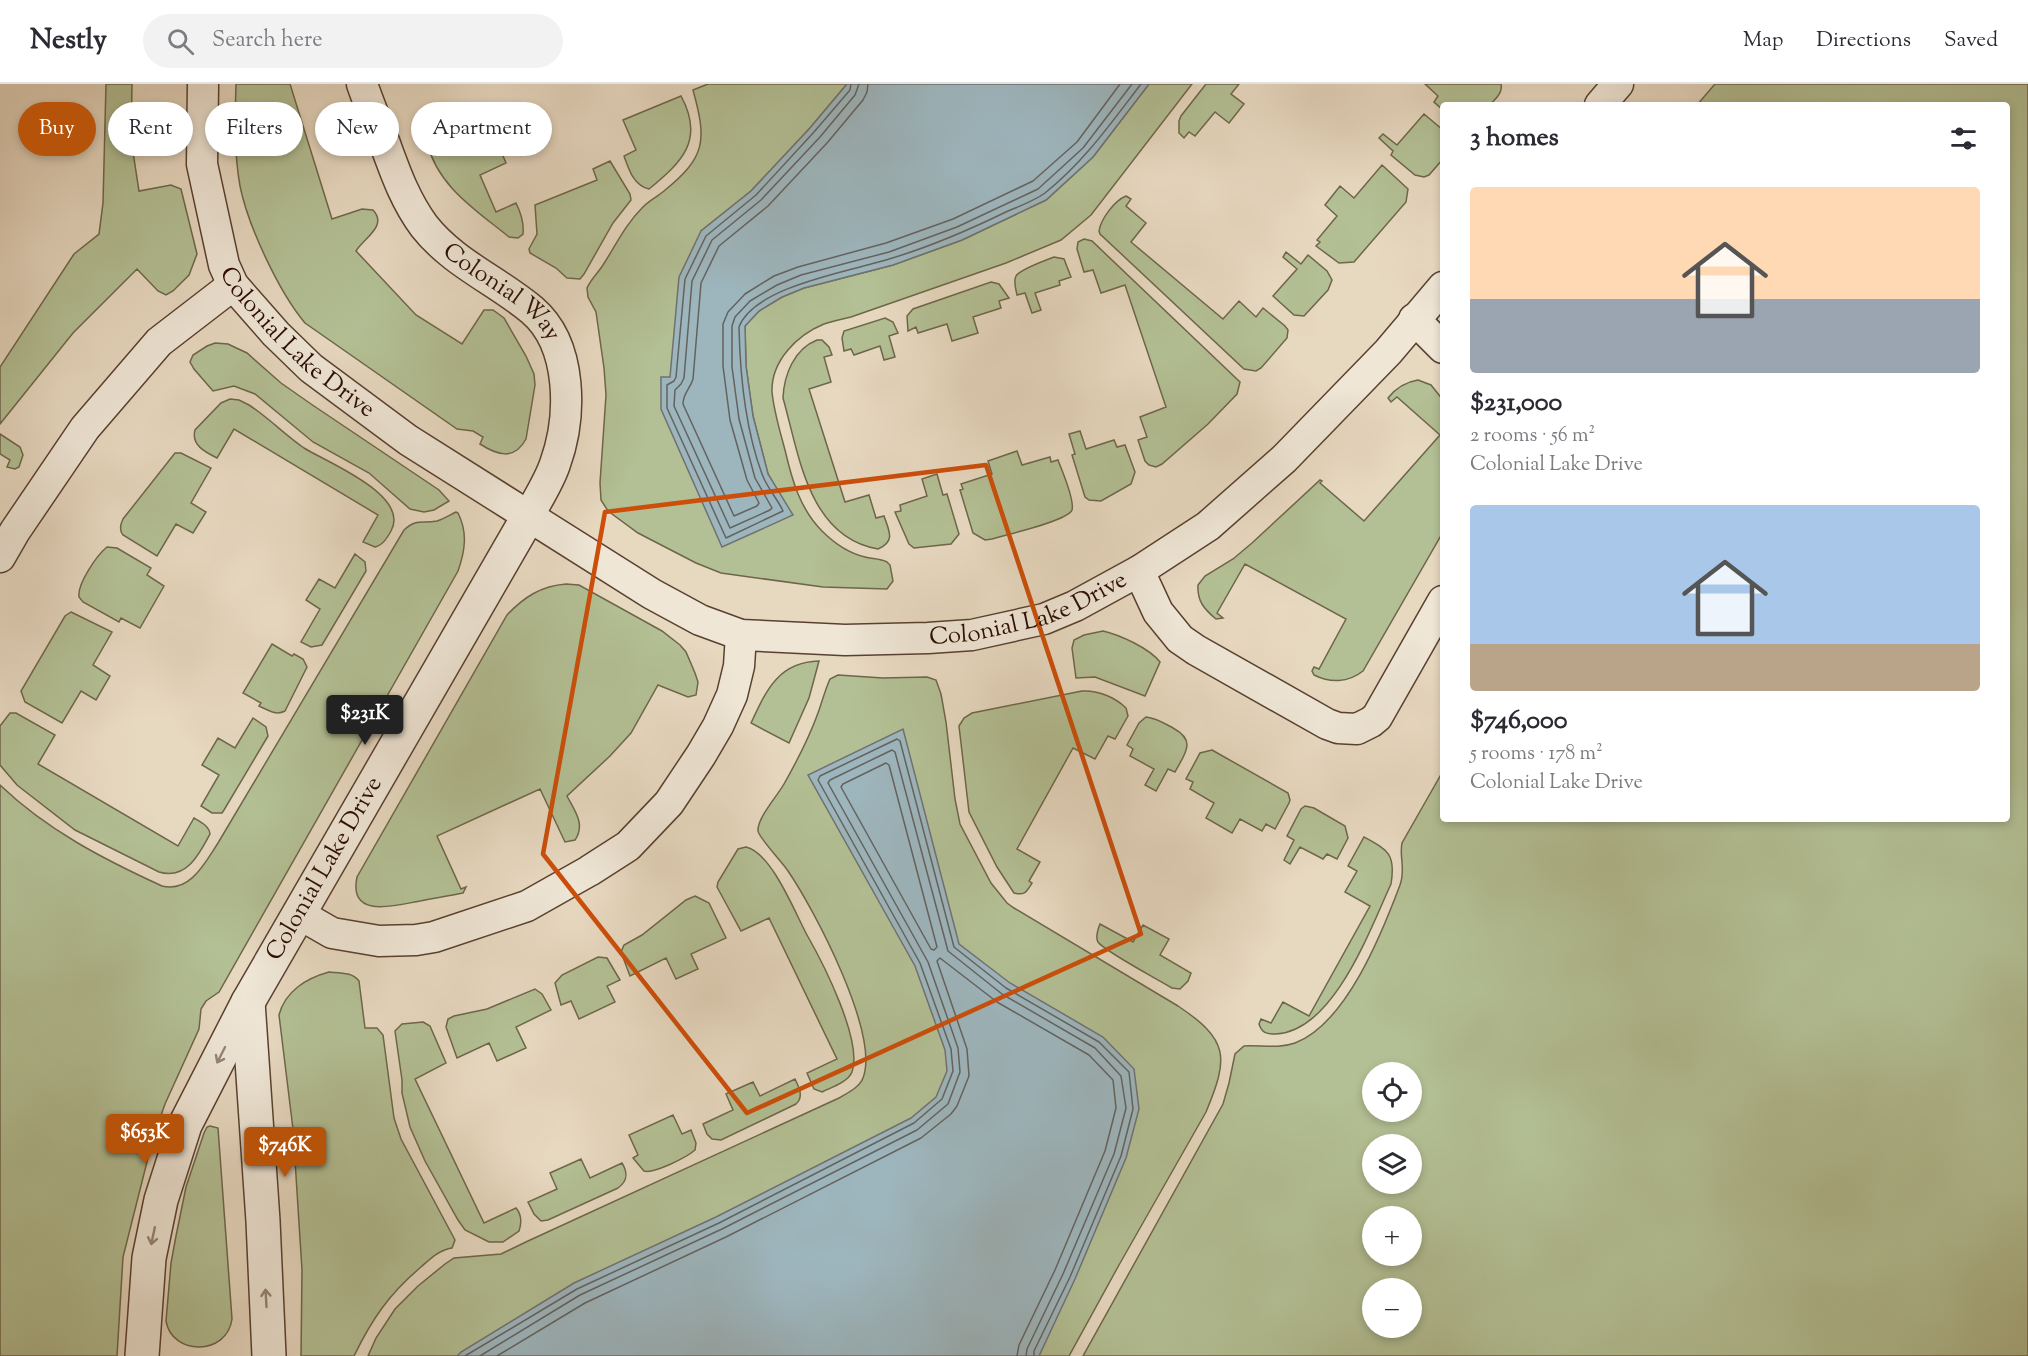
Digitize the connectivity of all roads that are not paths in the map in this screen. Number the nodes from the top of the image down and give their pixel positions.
1 (203, 84) edge
2 (362, 84) edge
3 (1618, 84) edge
4 (1603, 102) edge
5 (233, 285) junction
6 (1440, 290) edge
7 (1414, 320) junction
8 (1440, 345) edge
9 (528, 517) junction
10 (0, 557) edge
11 (1138, 571) junction
12 (1440, 606) edge
13 (741, 634) junction
14 (299, 914) junction
15 (248, 1002) junction
16 (142, 1356) edge
17 (268, 1356) edge

1 - 5 lane, Colonial Lake Drive
2 - 9 lane, Colonial Way
3 - 4 lane
5 - 9 lane, Colonial Lake Drive
5 - 10 lane
6 - 7 lane, Colonial Lake Drive
7 - 8 lane
7 - 11 lane, Colonial Lake Drive
9 - 13 lane, Colonial Lake Drive
9 - 14 street, Colonial Lake Drive
11 - 12 lane
11 - 13 lane, Colonial Lake Drive
13 - 14 lane
14 - 15 street, Colonial Lake Drive
15 -> 16 street, Colonial Lake Drive
17 -> 15 street

